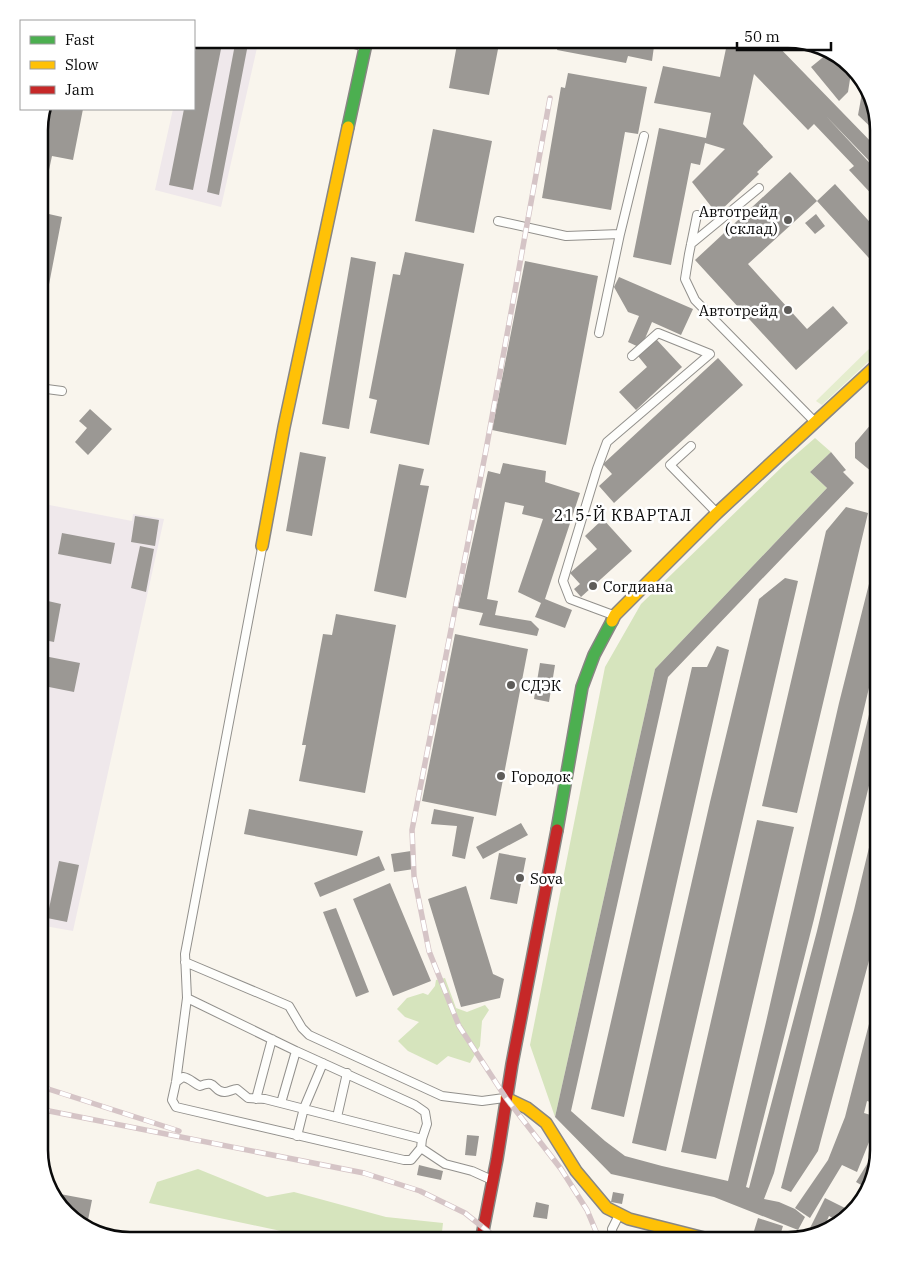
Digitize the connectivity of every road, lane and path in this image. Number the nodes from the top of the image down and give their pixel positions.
1 (365, 48) edge
2 (644, 136) dead end
3 (759, 188) dead end
4 (697, 215) dead end
5 (498, 222) dead end
6 (620, 234) junction
7 (691, 244) junction
8 (599, 333) dead end
9 (632, 356) dead end
10 (870, 371) edge
11 (48, 389) edge
12 (62, 391) dead end
13 (815, 422) junction
14 (691, 446) dead end
15 (717, 513) junction
16 (262, 546) joint
17 (615, 615) junction
18 (185, 962) junction
19 (187, 998) junction
20 (272, 1039) junction
21 (296, 1051) junction
22 (323, 1063) junction
23 (347, 1073) junction
24 (176, 1082) junction
25 (506, 1098) junction
26 (256, 1099) junction
27 (280, 1103) junction
28 (304, 1108) junction
29 (337, 1117) junction
30 (297, 1136) junction
31 (422, 1139) junction
32 (422, 1148) junction
33 (493, 1181) junction
34 (620, 1214) junction
35 (483, 1232) edge
36 (612, 1232) edge
37 (681, 1232) edge

1 - 16 street
2 - 6 lane
3 - 7 lane
4 - 7 lane
5 - 6 lane
6 - 8 lane
7 - 13 lane
9 - 17 lane
10 - 13 street
11 - 12 lane
13 - 15 street
14 - 15 lane
15 - 17 street
16 - 18 lane
17 - 25 street
18 - 19 lane
18 - 25 lane
19 - 20 lane
19 - 24 lane
20 - 21 lane
20 - 26 lane
21 - 22 lane
21 - 27 lane
22 - 23 lane
22 - 28 lane
23 - 29 lane
23 - 31 lane
24 - 26 lane
24 - 30 lane
25 - 33 street
25 - 34 street
26 - 27 lane
27 - 28 lane
28 - 29 lane
28 - 30 lane
29 - 31 lane
30 - 32 lane
31 - 32 lane
32 - 33 lane
33 - 35 street
34 - 36 lane
34 - 37 street

